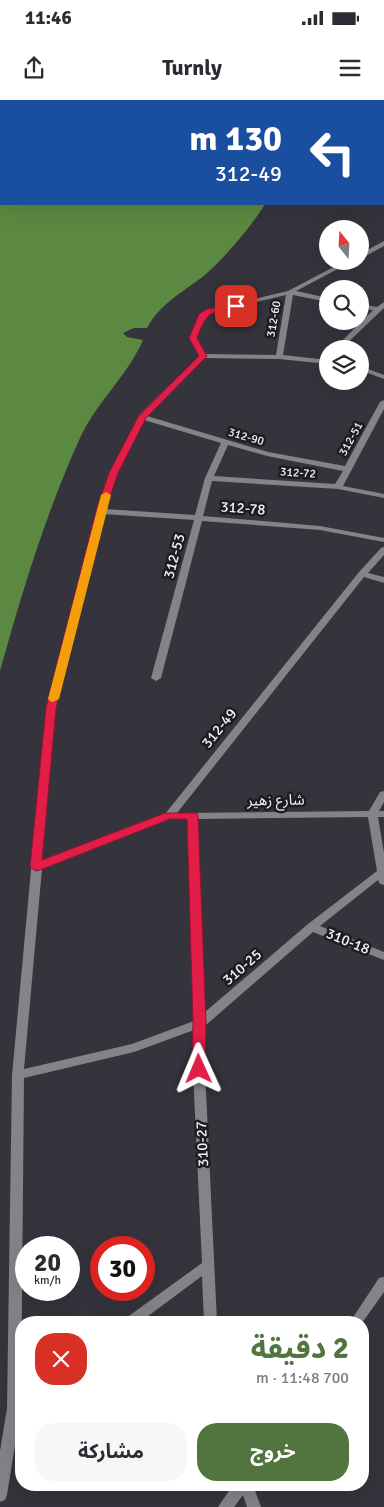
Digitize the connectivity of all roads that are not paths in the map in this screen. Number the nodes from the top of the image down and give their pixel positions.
1 (382, 246) edge
2 (369, 252) edge
3 (333, 270) edge
4 (290, 292) junction
5 (319, 298) edge
6 (384, 304) edge
7 (369, 308) edge
8 (377, 309) junction
9 (345, 340) edge
10 (203, 356) junction
11 (279, 357) junction
12 (319, 360) edge
13 (369, 371) edge
14 (383, 376) edge
15 (384, 402) edge
16 (142, 417) junction
17 (225, 443) junction
18 (347, 469) junction
19 (210, 478) junction
20 (338, 487) junction
21 (384, 496) edge
22 (100, 511) junction
23 (198, 518) junction
24 (384, 540) edge
25 (384, 550) edge
26 (362, 574) junction
27 (384, 580) edge
28 (156, 678) dead end
29 (384, 794) edge
30 (372, 814) junction
31 (384, 814) edge
32 (192, 815) junction
33 (169, 816) junction
34 (36, 867) junction
35 (383, 876) edge
36 (312, 927) junction
37 (384, 956) edge
38 (200, 1023) junction
39 (18, 1075) junction
40 (208, 1265) junction
41 (384, 1282) edge
42 (18, 1316) edge
43 (139, 1316) edge
44 (211, 1316) edge
45 (360, 1316) edge
46 (15, 1421) edge
47 (237, 1491) edge
48 (248, 1491) edge
49 (0, 1495) edge
50 (225, 1507) edge
51 (254, 1507) edge

1 - 2 street
3 - 4 street, 312-60
4 - 5 street
4 - 10 street
4 - 11 street, 312-60
6 - 8 street
7 - 8 street
8 - 9 street
10 - 11 street
10 - 16 street
11 - 12 street
13 - 14 street
15 - 18 street, 312-51
16 - 17 street, 312-90
16 - 22 street
17 - 18 street, 312-90
17 - 19 street, 312-53
18 - 20 street, 312-51
19 - 20 street, 312-72
19 - 23 street, 312-53
20 - 21 street, 312-72
22 - 23 street, 312-78
22 - 34 street
23 - 24 street, 312-78
23 - 28 street, 312-53
25 - 26 street, 312-49
26 - 27 street
26 - 33 street, 312-49
29 - 30 street
30 - 31 street, شارع زهير
30 - 32 street, شارع زهير
30 - 35 street
32 - 33 street, شارع زهير
32 - 38 street, 310-27
33 - 34 street
34 - 39 street
35 - 36 street, 310-25
36 - 37 street, 310-18
36 - 38 street, 310-25
38 - 39 street, 310-25
38 - 40 street, 310-27
39 - 42 street
40 - 43 street
40 - 44 street, 310-27
41 - 45 street
46 - 49 street
47 - 50 street
48 - 51 street

